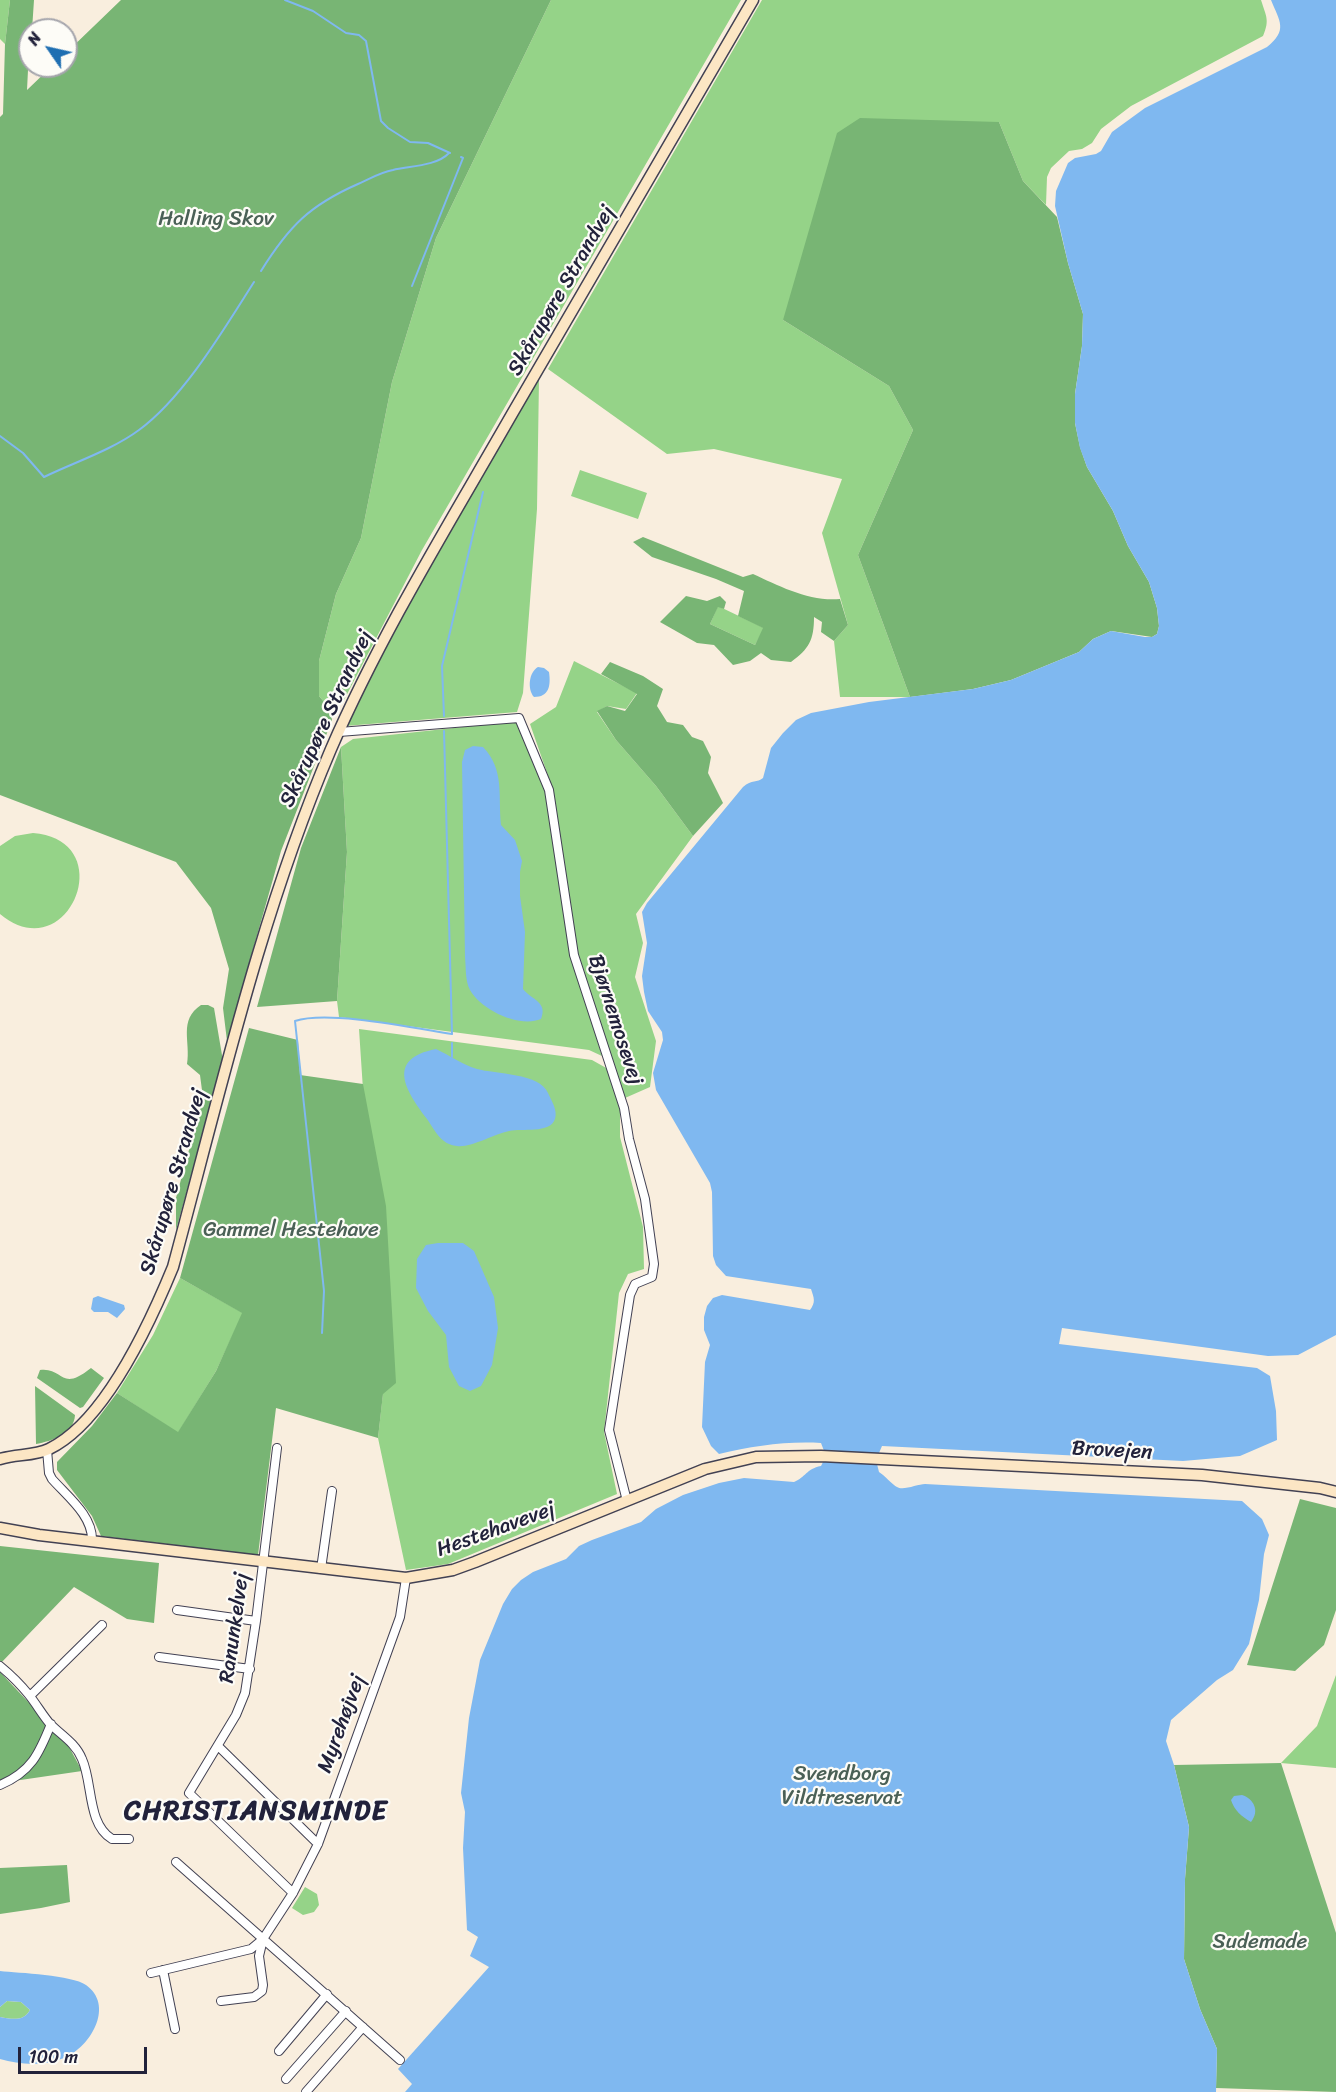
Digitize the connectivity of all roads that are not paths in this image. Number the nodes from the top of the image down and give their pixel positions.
1 (753, 0) edge
2 (339, 732) junction
3 (277, 1448) dead end
4 (47, 1450) junction
5 (3, 1459) edge
6 (885, 1459) joint
7 (332, 1491) dead end
8 (1336, 1492) edge
9 (627, 1501) junction
10 (0, 1528) edge
11 (0, 1536) edge
12 (39, 1536) junction
13 (92, 1541) junction
14 (262, 1562) junction
15 (321, 1569) junction
16 (406, 1578) junction
17 (177, 1610) dead end
18 (256, 1621) junction
19 (102, 1625) dead end
20 (159, 1657) dead end
21 (0, 1666) edge
22 (250, 1669) junction
23 (30, 1696) junction
24 (51, 1724) junction
25 (218, 1746) junction
26 (0, 1785) edge
27 (129, 1839) dead end
28 (318, 1844) junction
29 (176, 1862) dead end
30 (293, 1893) junction
31 (263, 1940) junction
32 (163, 1970) junction
33 (151, 1973) dead end
34 (327, 1994) junction
35 (221, 2001) dead end
36 (346, 2011) junction
37 (363, 2027) junction
38 (175, 2029) dead end
39 (279, 2051) dead end
40 (399, 2060) dead end
41 (286, 2079) dead end
42 (306, 2092) edge

1 - 2 street, Skårupøre Strandvej
2 - 4 street, Skårupøre Strandvej
2 - 9 street, Bjørnemosevej
3 - 14 street, Ranunkelvej
4 - 5 street, Skårupøre Strandvej
4 - 13 street
6 - 8 street, Brovejen
6 - 9 street, Hestehavevej
7 - 15 street
9 - 16 street, Hestehavevej
10 - 12 street, Hestehavevej
11 - 12 street, Hestehavevej
12 - 13 street, Hestehavevej
13 - 14 street, Hestehavevej
14 - 15 street, Hestehavevej
14 - 18 street, Ranunkelvej
15 - 16 street, Hestehavevej
16 - 28 street, Myrehøjvej
17 - 18 street
18 - 22 street, Ranunkelvej
19 - 23 street
20 - 22 street
21 - 23 street
22 - 25 street, Ranunkelvej
23 - 24 street
24 - 26 street
24 - 27 street
25 - 28 street
25 - 30 street, Ranunkelvej
28 - 30 street, Myrehøjvej
29 - 31 street
30 - 31 street, Myrehøjvej
31 - 32 street
31 - 34 street
31 - 35 street, Myrehøjvej
32 - 33 street
32 - 38 street
34 - 36 street
34 - 39 street
36 - 37 street
36 - 41 street
37 - 40 street
37 - 42 street

